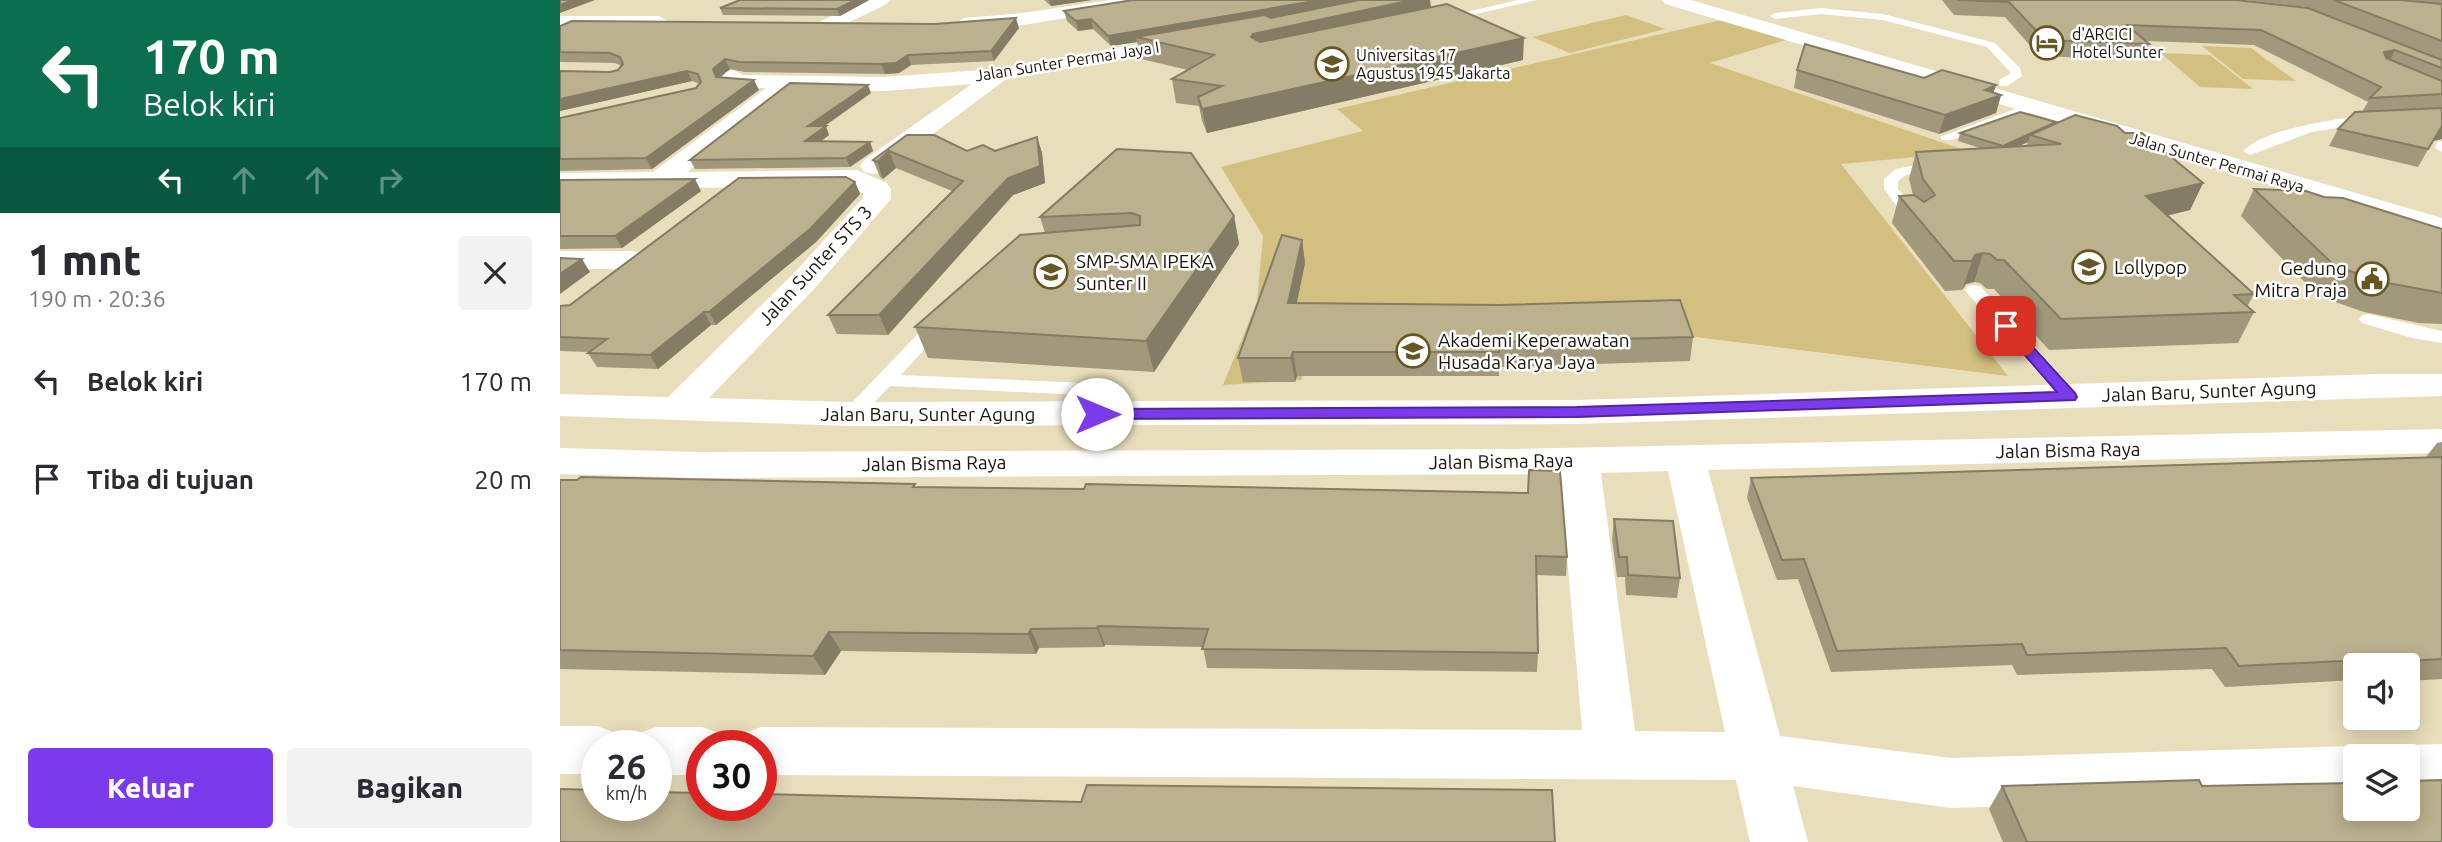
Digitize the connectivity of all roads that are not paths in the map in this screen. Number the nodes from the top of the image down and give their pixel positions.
1 (881, 0) edge
2 (1010, 0) edge
3 (1146, 0) edge
4 (1532, 0) edge
5 (1671, 0) edge
6 (1718, 0) edge
7 (2417, 0) edge
8 (2398, 6) edge
9 (596, 8) dead end
10 (1438, 8) edge
11 (2442, 11) edge
12 (1455, 16) junction
13 (1775, 16) junction
14 (1023, 19) junction
15 (560, 22) edge
16 (1429, 22) edge
17 (681, 23) edge
18 (950, 24) edge
19 (869, 25) edge
20 (1475, 25) edge
21 (1215, 37) edge
22 (2007, 73) junction
23 (999, 75) junction
24 (734, 76) edge
25 (787, 83) junction
26 (2031, 107) junction
27 (2390, 118) edge
28 (1947, 137) edge
29 (2250, 151) junction
30 (1931, 166) edge
31 (857, 178) junction
32 (738, 179) junction
33 (560, 181) edge
34 (659, 181) junction
35 (706, 204) edge
36 (2442, 205) edge
37 (1917, 222) edge
38 (2442, 227) edge
39 (560, 260) edge
40 (598, 284) edge
41 (1974, 290) edge
42 (952, 310) edge
43 (2368, 319) dead end
44 (2442, 337) edge
45 (884, 380) junction
46 (2442, 385) edge
47 (2070, 397) junction
48 (560, 405) edge
49 (676, 410) junction
50 (852, 414) junction
51 (1097, 414) junction
52 (2442, 441) edge
53 (1685, 459) junction
54 (1579, 460) junction
55 (560, 461) edge
56 (560, 750) edge
57 (581, 750) edge
58 (777, 751) edge
59 (1611, 754) junction
60 (1759, 757) junction
61 (2442, 768) edge
62 (2420, 769) edge
63 (2343, 771) edge
64 (1779, 842) edge

1 - 19 street
2 - 14 street
3 - 14 street
4 - 12 lane
5 - 26 street, Jalan Sunter Permai Raya
6 - 13 street, Jalan Sunter Permai Raya
7 - 11 street
8 - 11 street
9 - 15 street
10 - 12 lane
12 - 16 lane
12 - 20 lane
13 - 22 street, Jalan Sunter Permai Raya
13 - 22 lane
14 - 18 street
14 - 23 street
15 - 17 street
21 - 23 street, Jalan Sunter Permai Jaya I
22 - 29 street, Jalan Sunter Permai Raya
23 - 25 street, Jalan Sunter Permai Jaya I
23 - 31 street
24 - 25 street, Jalan Sunter Permai Jaya I
25 - 34 street
26 - 28 lane
26 - 38 street, Jalan Sunter Permai Raya
27 - 29 lane
29 - 36 street, Jalan Sunter Permai Raya
30 - 37 lane
31 - 32 street, Jalan Sunter STS 3
31 - 49 street, Jalan Sunter STS 3
32 - 34 street, Jalan Sunter STS 3
32 - 35 street
33 - 34 street, Jalan Sunter STS 3
39 - 40 street
41 - 47 lane
42 - 45 lane
43 - 44 lane
45 - 50 lane
45 - 51 lane
46 - 47 street, Jalan Baru, Sunter Agung
47 - 51 street, Jalan Baru, Sunter Agung
48 - 49 street
49 - 50 street, Jalan Baru, Sunter Agung
50 - 51 street, Jalan Baru, Sunter Agung
52 - 53 street, Jalan Bisma Raya
53 - 54 street, Jalan Bisma Raya
53 - 60 street
54 - 55 street, Jalan Bisma Raya
54 - 59 street
56 - 57 street
58 - 59 street
59 - 60 street
60 - 63 street
60 - 64 street
61 - 62 street

